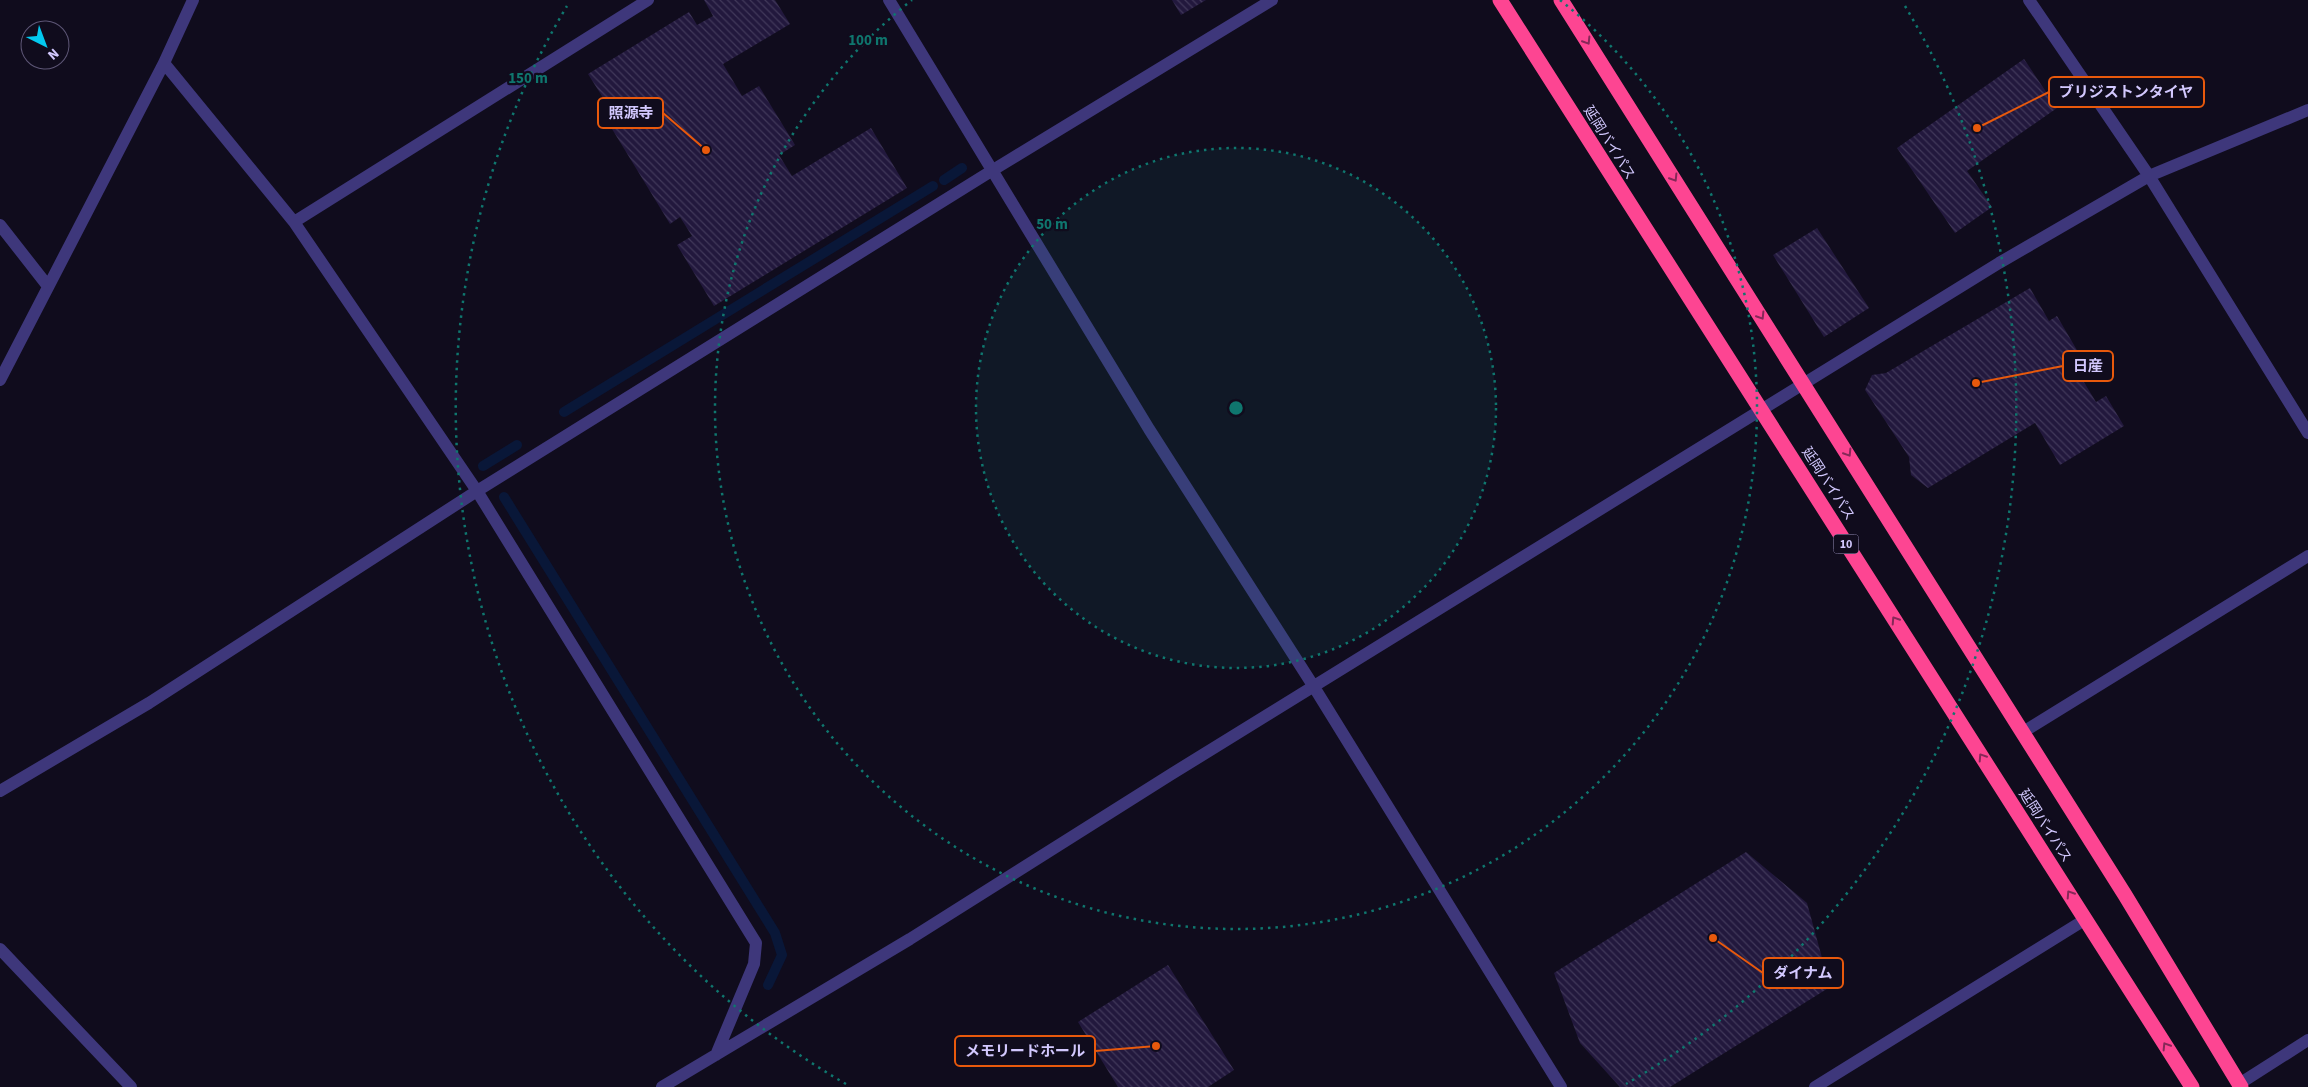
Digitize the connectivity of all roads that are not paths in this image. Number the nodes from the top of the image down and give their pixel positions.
1 (193, 0) edge
2 (648, 0) edge
3 (889, 0) edge
4 (1272, 0) edge
5 (1500, 0) edge
6 (1561, 0) edge
7 (2029, 0) edge
8 (164, 63) junction
9 (2308, 110) edge
10 (993, 170) junction
11 (2149, 176) junction
12 (294, 222) junction
13 (0, 225) edge
14 (47, 285) junction
15 (0, 380) edge
16 (1804, 384) junction
17 (1761, 411) junction
18 (2308, 433) edge
19 (477, 492) junction
20 (2308, 556) edge
21 (1314, 687) junction
22 (2023, 732) junction
23 (0, 791) edge
24 (2086, 919) junction
25 (0, 949) edge
26 (2308, 1040) edge
27 (716, 1055) junction
28 (2240, 1085) edge
29 (131, 1087) edge
30 (662, 1087) edge
31 (1561, 1087) edge
32 (1815, 1087) edge
33 (2192, 1087) edge

1 - 8 street
2 - 12 street
3 - 10 street
4 - 10 street
5 - 17 highway, 延岡バイパス / 10
6 -> 16 highway
7 - 11 street
8 - 12 street
8 - 14 street
9 - 11 street
10 - 19 street
10 - 21 street
11 - 16 street
11 - 18 street
12 - 19 street
13 - 14 street
14 - 15 street
16 - 17 street
16 -> 22 highway
17 - 21 street
24 -> 17 highway, 延岡バイパス / 10
19 - 23 street
19 - 27 street
20 - 22 street
21 - 27 street
21 - 31 street
22 - 28 highway
24 - 32 street
33 -> 24 highway, 延岡バイパス / 10
25 - 29 street
26 - 28 street
27 - 30 street

